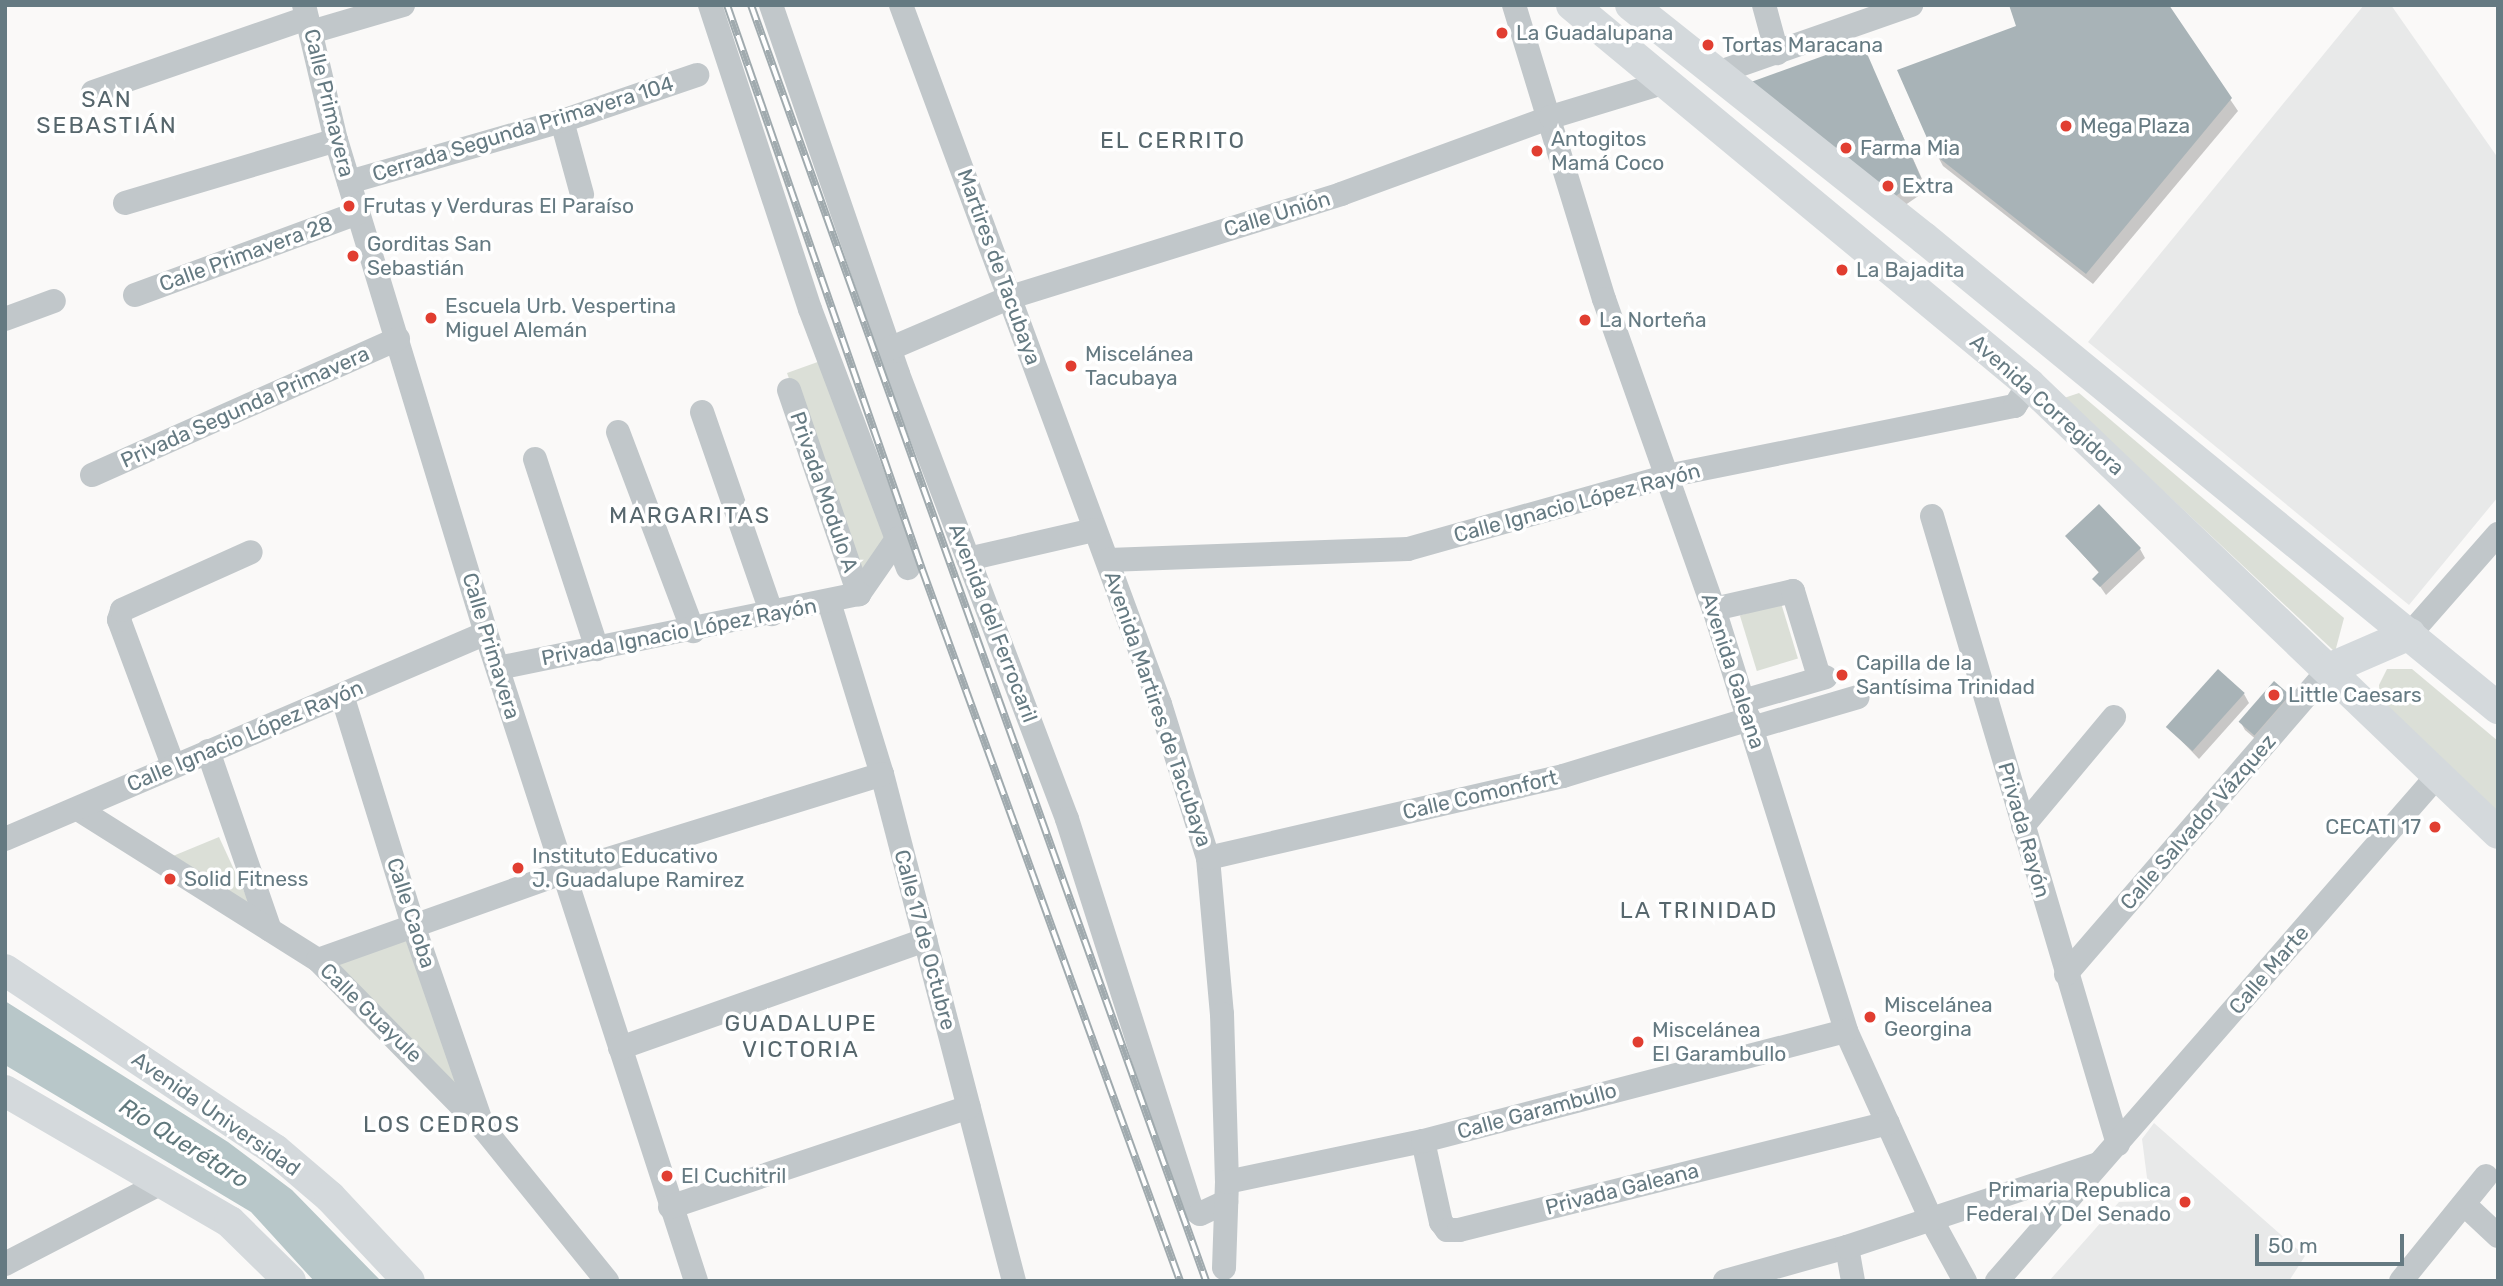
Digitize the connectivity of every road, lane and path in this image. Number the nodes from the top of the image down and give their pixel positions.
1 (403, 5) edge
2 (710, 5) edge
3 (771, 5) edge
4 (901, 5) edge
5 (1514, 5) edge
6 (1572, 5) edge
7 (1631, 5) edge
8 (1764, 5) edge
9 (1911, 5) edge
10 (307, 19) edge
11 (1777, 52) junction
12 (696, 75) dead end
13 (1714, 75) junction
14 (1666, 82) junction
15 (93, 92) dead end
16 (1551, 117) junction
17 (562, 121) junction
18 (336, 140) junction
19 (349, 182) junction
20 (582, 194) dead end
21 (125, 203) dead end
22 (358, 213) junction
23 (135, 295) dead end
24 (1011, 298) junction
25 (54, 301) dead end
26 (5, 319) edge
27 (398, 339) junction
28 (889, 349) junction
29 (2029, 384) junction
30 (789, 390) dead end
31 (702, 412) dead end
32 (618, 432) dead end
33 (535, 458) dead end
34 (92, 475) dead end
35 (1667, 476) junction
36 (1932, 516) dead end
37 (1094, 530) junction
38 (2498, 534) edge
39 (897, 539) junction
40 (251, 552) dead end
41 (968, 559) junction
42 (1108, 560) junction
43 (908, 569) dead end
44 (859, 594) junction
45 (829, 603) junction
46 (1714, 609) junction
47 (772, 614) junction
48 (692, 631) junction
49 (486, 633) junction
50 (2410, 634) junction
51 (597, 649) junction
52 (498, 668) junction
53 (2329, 669) junction
54 (342, 695) junction
55 (1858, 697) dead end
56 (2498, 708) edge
57 (1748, 716) junction
58 (2114, 718) dead end
59 (208, 751) junction
60 (173, 765) junction
61 (882, 774) junction
62 (2438, 775) junction
63 (78, 809) junction
64 (2023, 826) junction
65 (2498, 833) edge
66 (5, 839) edge
67 (1208, 858) junction
68 (563, 873) junction
69 (413, 925) junction
70 (270, 930) junction
71 (925, 940) junction
72 (318, 960) junction
73 (5, 970) edge
74 (2066, 974) junction
75 (1846, 1031) junction
76 (620, 1048) junction
77 (5, 1091) edge
78 (969, 1107) junction
79 (1888, 1123) junction
80 (484, 1129) junction
81 (1423, 1141) junction
82 (2118, 1144) junction
83 (2098, 1163) junction
84 (2486, 1176) dead end
85 (163, 1182) junction
86 (1226, 1192) junction
87 (2466, 1206) junction
88 (670, 1207) junction
89 (1931, 1219) junction
90 (2498, 1236) edge
91 (1847, 1247) junction
92 (5, 1264) edge
93 (1224, 1268) dead end
94 (290, 1281) edge
95 (409, 1281) edge
96 (607, 1281) edge
97 (696, 1281) edge
98 (1014, 1281) edge
99 (1725, 1281) edge
100 (1853, 1281) edge
101 (1965, 1281) edge
102 (1997, 1281) edge
103 (2401, 1281) edge

1 - 10 street
2 - 39 street
3 - 28 street, Avenida del Ferrocaril
4 - 24 street, Martires de Tacubaya
5 - 16 street, Avenida Galeana
6 - 14 main road, Avenida Corregidora
7 - 13 main road
8 - 11 street
9 - 11 street
10 - 15 street
10 - 18 street, Calle Primavera
11 - 13 street
12 - 17 street, Cerrada Segunda Primavera 104
13 - 50 main road
14 - 16 street, Calle Unión
14 - 29 main road, Avenida Corregidora
16 - 24 street, Calle Unión
16 - 35 street, Avenida Galeana
17 - 19 street, Cerrada Segunda Primavera 104
17 - 20 street
18 - 19 street, Calle Primavera
18 - 21 street
19 - 22 street, Calle Primavera
22 - 23 street, Calle Primavera 28
22 - 27 street, Calle Primavera
24 - 28 street, Calle Unión
24 - 37 street, Martires de Tacubaya
25 - 26 street
27 - 34 street, Privada Segunda Primavera
27 - 49 street, Calle Primavera
28 - 41 street, Avenida del Ferrocaril
29 - 35 street, Calle Ignacio López Rayón
29 - 53 main road, Avenida Corregidora
30 - 44 street, Privada Modulo A
31 - 47 street
32 - 48 street
33 - 51 street
35 - 42 street, Calle Ignacio López Rayón
35 - 46 street, Avenida Galeana
36 - 64 street, Privada Rayón
37 - 41 street
37 - 42 street, Avenida Martires de Tacubaya
38 - 50 street
39 - 43 street
39 - 44 street
40 - 60 street
41 - 86 street, Avenida del Ferrocaril
42 - 67 street, Avenida Martires de Tacubaya
44 - 45 street, Privada Ignacio López Rayón
45 - 47 street, Privada Ignacio López Rayón
45 - 61 street, Calle 17 de Octubre
46 - 57 street, Avenida Galeana
46 - 57 street
47 - 48 street, Privada Ignacio López Rayón
48 - 51 street, Privada Ignacio López Rayón
49 - 52 street, Calle Primavera
49 - 54 street, Calle Ignacio López Rayón
50 - 53 main road
50 - 56 main road
51 - 52 street, Privada Ignacio López Rayón
52 - 68 street, Calle Primavera
53 - 62 main road, Avenida Corregidora
53 - 74 street, Calle Salvador Vázquez
54 - 59 street, Calle Ignacio López Rayón
54 - 69 street, Calle Caoba
55 - 57 street
57 - 67 street, Calle Comonfort
57 - 75 street, Avenida Galeana
58 - 64 street
59 - 60 street, Calle Ignacio López Rayón
59 - 70 street
60 - 63 street, Calle Ignacio López Rayón
61 - 68 street
61 - 71 street, Calle 17 de Octubre
62 - 65 main road, Avenida Corregidora
62 - 82 street, Calle Marte
63 - 66 street, Calle Ignacio López Rayón
63 - 70 street, Calle Guayule
64 - 74 street, Privada Rayón
67 - 86 street, Avenida Martires de Tacubaya
68 - 69 street
68 - 76 street, Calle Primavera
69 - 72 street
69 - 80 street, Calle Caoba
70 - 72 street, Calle Guayule
71 - 76 street
71 - 78 street, Calle 17 de Octubre
72 - 80 street, Calle Guayule
73 - 95 main road, Avenida Universidad
74 - 82 street, Privada Rayón
75 - 79 street, Avenida Galeana
75 - 81 street, Calle Garambullo
76 - 88 street, Calle Primavera
77 - 85 main road
78 - 88 street
78 - 98 street, Calle 17 de Octubre
79 - 81 street, Privada Galeana
79 - 89 street, Avenida Galeana
80 - 96 street, Calle Guayule
81 - 86 street, Calle Garambullo
82 - 83 street, Calle Marte
83 - 89 street, Calle Marte
83 - 102 street, Calle Marte
84 - 87 street
85 - 92 street
85 - 94 main road
86 - 93 street, Avenida Martires de Tacubaya
87 - 90 street
87 - 103 street
88 - 97 street, Calle Primavera
89 - 91 street, Calle Marte
89 - 101 street, Avenida Galeana
91 - 99 street, Calle Marte
91 - 100 street

